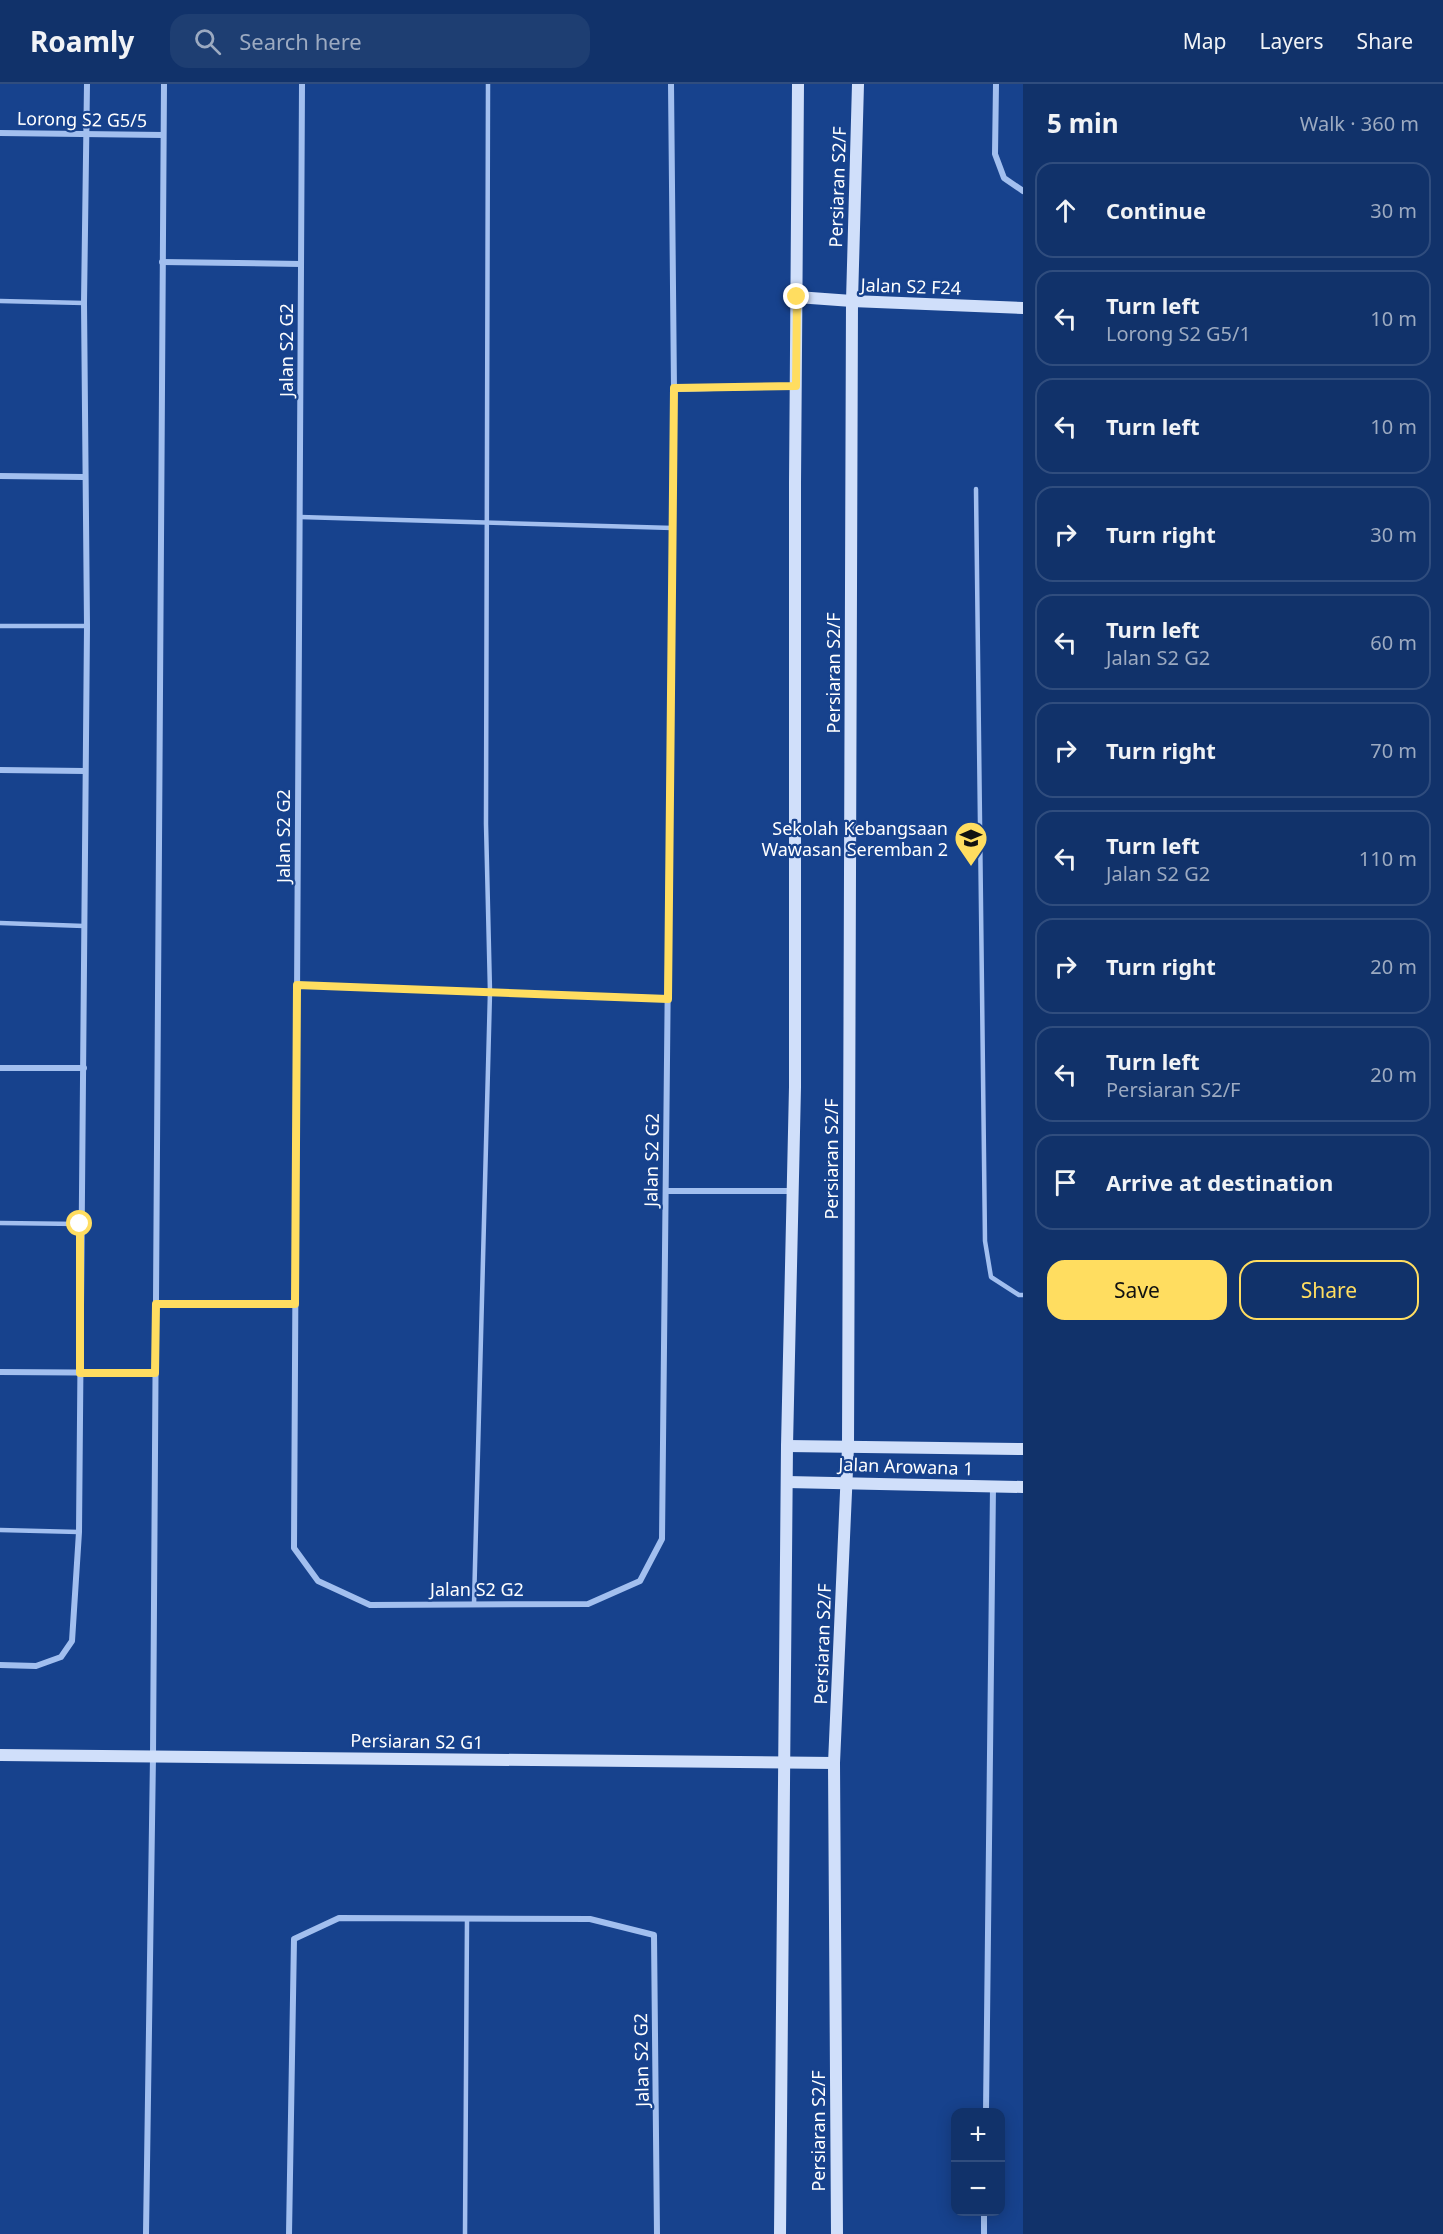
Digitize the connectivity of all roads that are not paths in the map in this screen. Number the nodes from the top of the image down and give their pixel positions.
1 (87, 84) edge
2 (164, 84) edge
3 (302, 84) edge
4 (488, 84) edge
5 (671, 84) edge
6 (798, 84) edge
7 (858, 84) edge
8 (996, 84) edge
9 (0, 133) edge
10 (87, 133) junction
11 (163, 135) junction
12 (1023, 191) edge
13 (162, 262) junction
14 (302, 264) junction
15 (797, 297) junction
16 (0, 301) edge
17 (852, 301) junction
18 (84, 303) junction
19 (1023, 308) edge
20 (796, 386) junction
21 (674, 388) junction
22 (0, 477) edge
23 (84, 477) junction
24 (976, 489) dead end
25 (300, 517) junction
26 (487, 523) junction
27 (673, 528) junction
28 (0, 626) edge
29 (87, 626) junction
30 (0, 770) edge
31 (85, 771) junction
32 (0, 923) edge
33 (84, 926) junction
34 (297, 985) junction
35 (490, 992) junction
36 (668, 999) junction
37 (0, 1068) edge
38 (84, 1068) junction
39 (666, 1191) junction
40 (793, 1191) junction
41 (0, 1222) edge
42 (80, 1224) junction
43 (1023, 1295) edge
44 (156, 1304) junction
45 (295, 1304) junction
46 (0, 1372) edge
47 (80, 1373) junction
48 (155, 1373) junction
49 (787, 1446) junction
50 (848, 1447) junction
51 (1023, 1449) edge
52 (787, 1482) junction
53 (846, 1482) junction
54 (993, 1486) junction
55 (1023, 1487) edge
56 (0, 1530) edge
57 (79, 1532) junction
58 (474, 1604) junction
59 (0, 1665) edge
60 (0, 1755) edge
61 (153, 1756) junction
62 (785, 1763) junction
63 (834, 1764) junction
64 (467, 1918) junction
65 (986, 2108) edge
66 (984, 2216) edge
67 (146, 2234) edge
68 (290, 2234) edge
69 (465, 2234) edge
70 (657, 2234) edge
71 (780, 2234) edge
72 (837, 2234) edge
73 (984, 2234) edge

1 - 10 street
2 - 11 street
3 - 14 street, Jalan S2 G2
4 - 26 lane
5 - 21 street, Jalan S2 G2
6 - 15 main road, Persiaran S2/F
7 - 17 main road, Persiaran S2/F
8 - 12 street
9 - 10 street, Lorong S2 G5/5
10 - 11 street, Lorong S2 G5/5
10 - 18 street
11 - 13 street
13 - 14 street
13 - 44 street
14 - 25 street, Jalan S2 G2
15 - 17 main road, Jalan S2 F24
15 - 20 main road, Persiaran S2/F
16 - 18 lane
17 - 19 main road, Jalan S2 F24
17 - 50 main road, Persiaran S2/F
18 - 23 street
20 - 21 street
20 - 40 main road, Persiaran S2/F
21 - 27 street, Jalan S2 G2
22 - 23 street
23 - 29 street
24 - 43 lane
25 - 26 lane
25 - 34 street, Jalan S2 G2
26 - 27 lane
26 - 35 lane
27 - 36 street, Jalan S2 G2
28 - 29 lane
29 - 31 street
30 - 31 street
31 - 33 street
32 - 33 lane
33 - 38 street
34 - 35 lane
34 - 45 street, Jalan S2 G2
35 - 36 lane
35 - 58 lane
36 - 39 street, Jalan S2 G2
37 - 38 street
38 - 42 street
39 - 40 street
39 - 58 street, Jalan S2 G2
40 - 49 main road, Persiaran S2/F
41 - 42 lane
42 - 47 street
44 - 45 street
44 - 48 street
45 - 58 street, Jalan S2 G2
46 - 47 street
47 - 48 street
47 - 57 street
48 - 61 street
49 - 50 main road, Jalan Arowana 1
49 - 52 main road, Persiaran S2/F
50 - 51 main road, Jalan Arowana 1
50 - 53 main road, Persiaran S2/F
52 - 53 main road, Jalan Arowana 1
52 - 62 main road, Persiaran S2/F
53 - 54 main road, Jalan Arowana 1
53 - 63 main road, Persiaran S2/F
54 - 55 main road, Jalan Arowana 1
54 - 65 street
56 - 57 lane
57 - 59 street
60 - 61 main road, Persiaran S2 G1
61 - 62 main road, Persiaran S2 G1
61 - 67 street
62 - 63 main road, Persiaran S2 G1
62 - 71 main road, Persiaran S2/F
63 - 72 main road, Persiaran S2/F
64 - 68 street, Jalan S2 G2
64 - 69 lane
64 - 70 street, Jalan S2 G2
66 - 73 street

